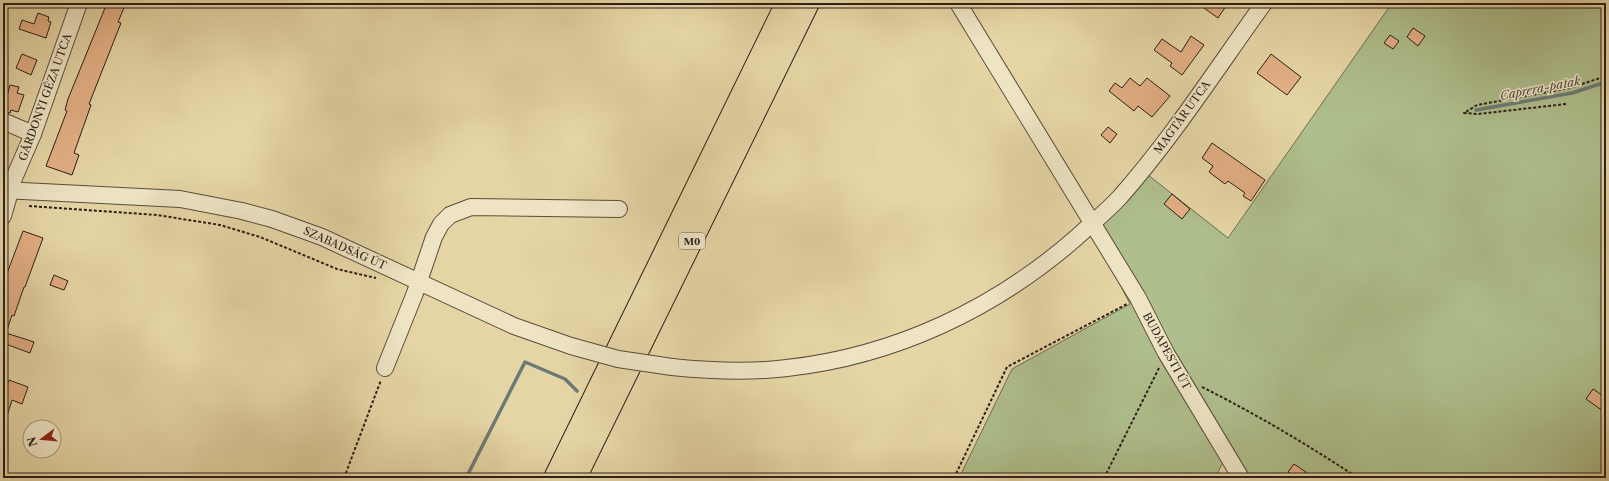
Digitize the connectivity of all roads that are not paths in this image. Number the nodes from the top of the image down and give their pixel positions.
1 (79, 3) edge
2 (787, 3) edge
3 (808, 3) edge
4 (958, 3) edge
5 (1264, 3) edge
6 (3, 121) edge
7 (33, 134) junction
8 (8, 193) edge
9 (619, 209) dead end
10 (3, 216) edge
11 (1092, 223) junction
12 (419, 282) junction
13 (386, 368) road end
14 (672, 368) joint
15 (555, 478) edge
16 (576, 478) edge
17 (1241, 478) edge

1 - 7 street, GÁRDONYI GÉZA UTCA
2 - 15 highway, M0
3 - 16 highway, M0
4 - 11 street, BUDAPESTI ÚT
5 - 11 street, MAGTÁR UTCA
6 - 7 street
7 - 8 street, GÁRDONYI GÉZA UTCA
8 - 10 street, GÁRDONYI GÉZA UTCA
8 - 12 street, SZABADSÁG ÚT
9 - 12 street
11 - 14 street, MAGTÁR UTCA
11 - 17 street, BUDAPESTI ÚT
12 - 13 street
12 - 14 street, SZABADSÁG ÚT, bridge

